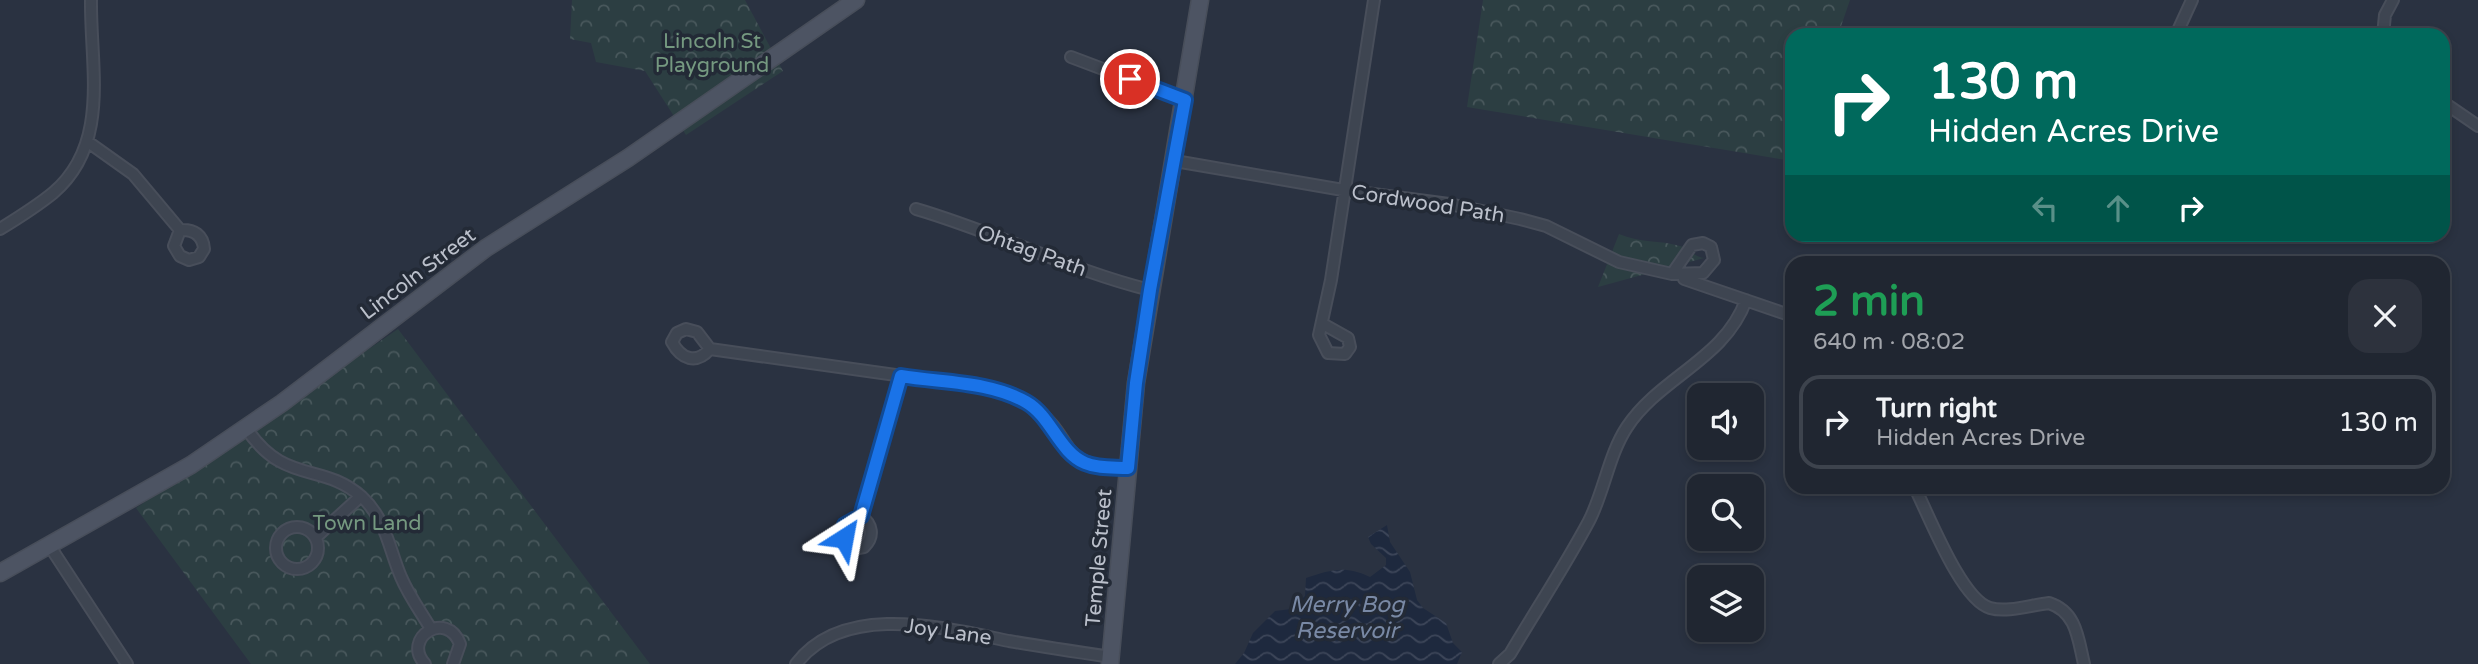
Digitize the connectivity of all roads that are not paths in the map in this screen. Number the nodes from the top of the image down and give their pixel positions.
1 (91, 0) edge
2 (856, 0) edge
3 (1200, 0) edge
4 (1374, 0) edge
5 (2192, 0) edge
6 (2393, 0) edge
7 (2179, 28) edge
8 (2384, 28) edge
9 (1071, 57) dead end
10 (1185, 100) junction
11 (2450, 107) edge
12 (2478, 125) edge
13 (88, 142) junction
14 (1175, 161) junction
15 (1343, 190) junction
16 (916, 209) dead end
17 (0, 229) edge
18 (180, 230) dead end
19 (1150, 290) junction
20 (1746, 300) junction
21 (1785, 314) edge
22 (1323, 324) dead end
23 (710, 349) dead end
24 (901, 376) junction
25 (246, 428) junction
26 (1128, 468) junction
27 (1918, 494) edge
28 (361, 496) junction
29 (861, 516) dead end
30 (316, 537) junction
31 (49, 545) junction
32 (0, 573) edge
33 (431, 629) junction
34 (1110, 660) edge
35 (127, 664) edge
36 (425, 664) edge
37 (453, 664) edge
38 (796, 664) edge
39 (1499, 664) edge
40 (2084, 664) edge

1 - 13 street
2 - 25 main road, Lincoln Street
3 - 10 main road, Temple Street
4 - 15 street
5 - 7 street
6 - 8 street
9 - 10 street
10 - 14 main road, Temple Street
11 - 12 street
13 - 17 street
13 - 18 street
14 - 15 street, Cordwood Path
14 - 19 main road, Temple Street
15 - 20 street, Cordwood Path
15 - 22 street
16 - 19 street, Ohtag Path
19 - 26 main road, Temple Street
20 - 21 street, Cordwood Path
20 - 39 street
23 - 24 street
24 - 26 street
24 - 29 street
25 - 28 street
25 - 31 main road, Lincoln Street
26 - 34 main road, Temple Street
27 - 40 street
28 - 30 street
28 - 33 street
30 - 30 street
31 - 32 main road, Lincoln Street
31 - 35 street
33 - 36 street
33 - 37 street
34 - 38 street, Joy Lane

